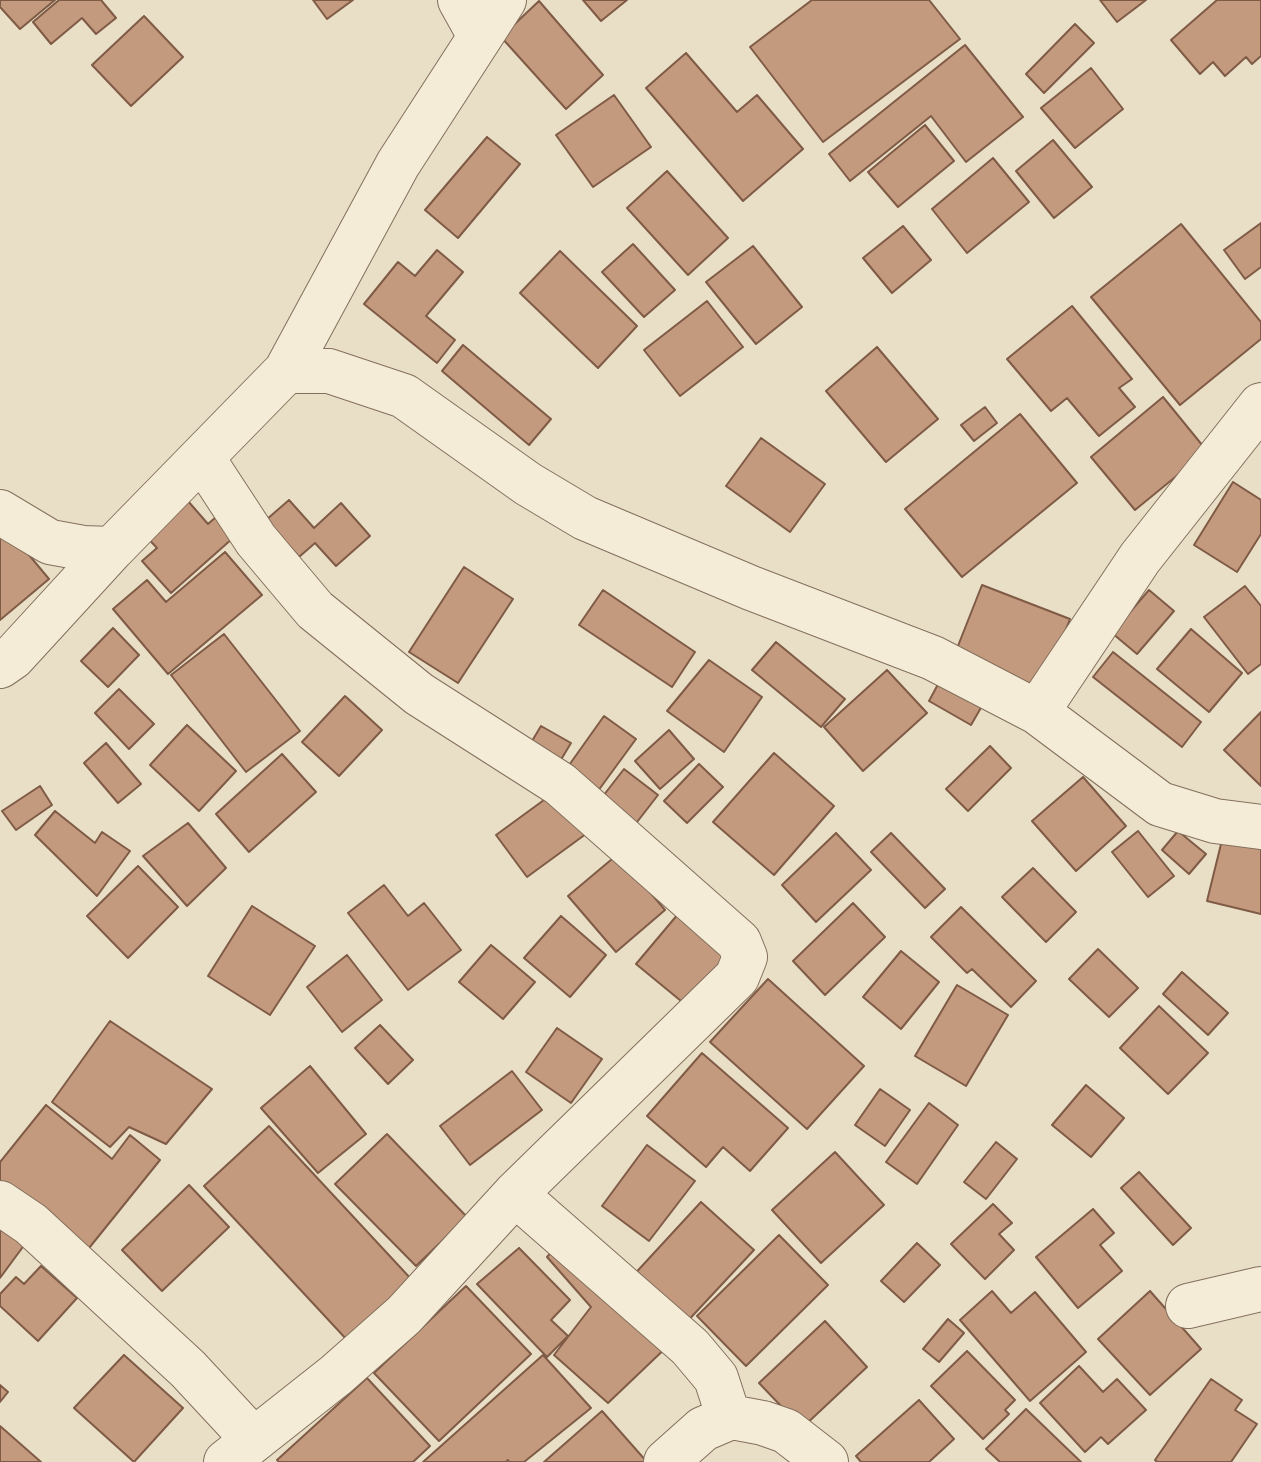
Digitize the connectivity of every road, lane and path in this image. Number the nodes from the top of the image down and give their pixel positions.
1 (504, 0) edge
2 (470, 18) edge
3 (286, 371) junction
4 (1261, 405) edge
5 (203, 459) junction
6 (0, 512) edge
7 (112, 549) junction
8 (0, 666) edge
9 (1037, 712) junction
10 (1261, 827) edge
11 (515, 1194) junction
12 (0, 1203) edge
13 (1261, 1289) edge
14 (1188, 1306) dead end
15 (731, 1417) junction
16 (239, 1451) edge
17 (666, 1462) edge
18 (826, 1462) edge

1 - 2 street
2 - 3 street
3 - 5 street
3 - 9 street
4 - 9 street
5 - 7 street
5 - 11 street
6 - 7 street
7 - 8 street
9 - 10 street
11 - 15 street
11 - 16 street
12 - 16 street
13 - 14 street
15 - 17 street
15 - 18 street

